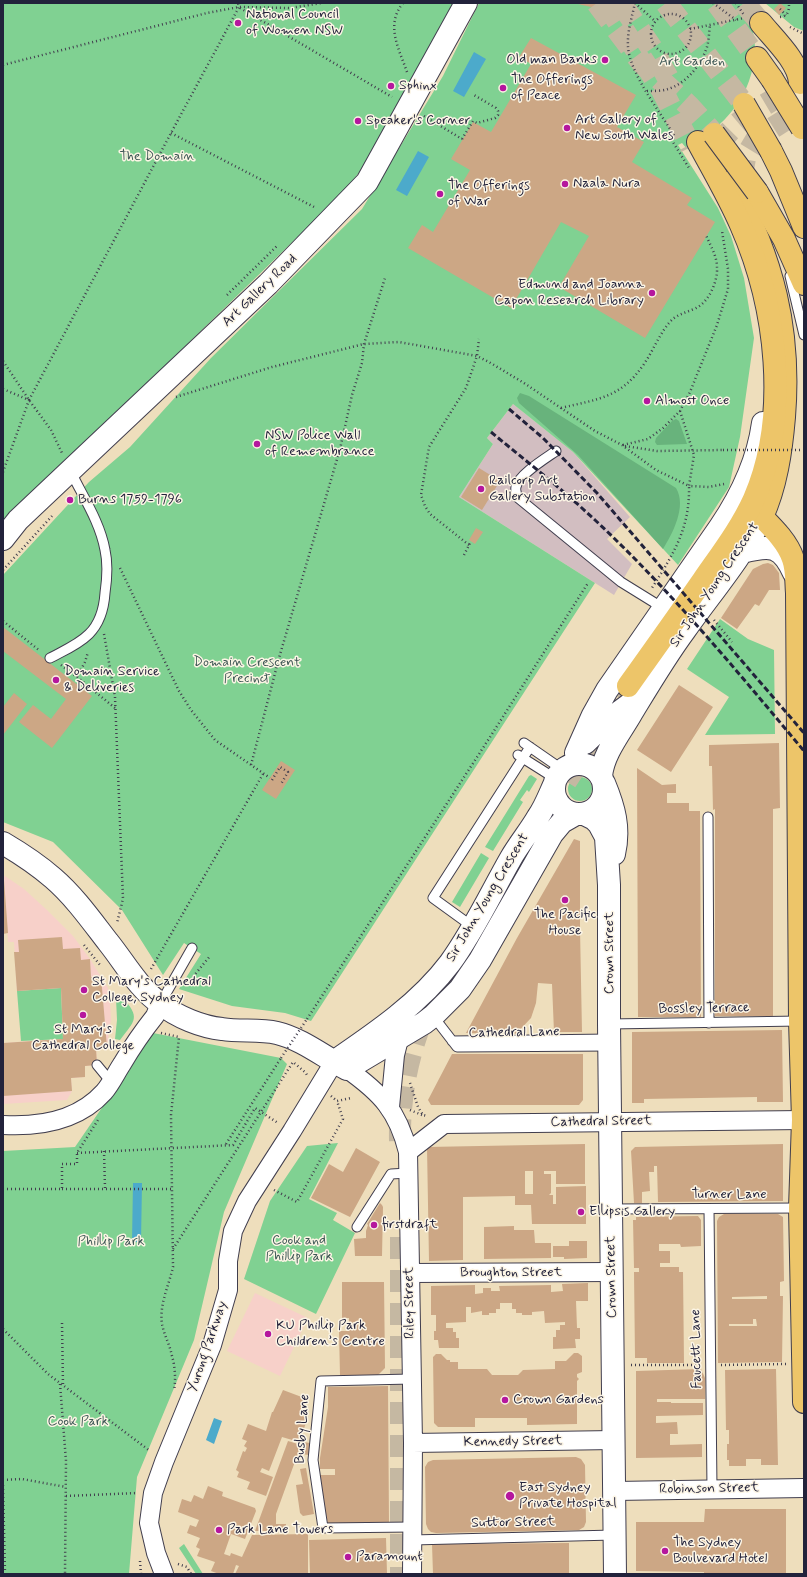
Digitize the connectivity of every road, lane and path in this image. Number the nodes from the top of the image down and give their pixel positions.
1 (238, 3) edge
2 (322, 3) edge
3 (403, 3) edge
4 (466, 3) edge
5 (635, 3) edge
6 (713, 3) edge
7 (736, 3) edge
8 (789, 3) edge
9 (239, 7) junction
10 (740, 7) dead end
11 (780, 9) dead end
12 (786, 15) junction
13 (761, 19) junction
14 (736, 20) junction
15 (655, 21) junction
16 (786, 24) dead end
17 (710, 25) junction
18 (690, 29) junction
19 (804, 34) edge
20 (757, 58) tunnel mouth
21 (3, 65) edge
22 (407, 72) dead end
23 (636, 75) junction
24 (632, 77) dead end
25 (800, 87) edge
26 (647, 91) junction
27 (474, 95) dead end
28 (394, 98) dead end
29 (743, 102) tunnel mouth
30 (421, 114) dead end
31 (803, 130) edge
32 (171, 133) junction
33 (705, 145) junction
34 (748, 194) junction
35 (320, 203) dead end
36 (315, 208) junction
37 (310, 213) dead end
38 (772, 216) junction
39 (721, 226) dead end
40 (804, 227) edge
41 (706, 235) dead end
42 (282, 241) dead end
43 (385, 278) dead end
44 (804, 284) edge
45 (226, 296) dead end
46 (804, 335) edge
47 (479, 339) dead end
48 (364, 344) junction
49 (477, 356) junction
50 (3, 361) edge
51 (3, 389) edge
52 (175, 397) dead end
53 (29, 400) junction
54 (561, 408) junction
55 (680, 411) junction
56 (622, 446) junction
57 (693, 450) junction
58 (804, 450) edge
59 (556, 451) dead end
60 (67, 464) junction
61 (3, 472) edge
62 (722, 485) dead end
63 (689, 486) junction
64 (53, 515) dead end
65 (762, 518) junction
66 (3, 539) edge
67 (471, 541) dead end
68 (469, 545) junction
69 (105, 550) junction
70 (742, 552) junction
71 (464, 555) dead end
72 (3, 570) edge
73 (796, 577) junction
74 (588, 583) dead end
75 (652, 588) dead end
76 (663, 608) junction
77 (712, 618) dead end
78 (98, 621) junction
79 (89, 634) junction
80 (732, 642) dead end
81 (50, 658) dead end
82 (77, 677) dead end
83 (636, 690) junction
84 (520, 757) junction
85 (250, 765) junction
86 (563, 771) junction
87 (263, 774) junction
88 (602, 779) junction
89 (281, 784) dead end
90 (580, 814) junction
91 (708, 817) dead end
92 (3, 842) edge
93 (533, 868) junction
94 (610, 885) junction
95 (116, 924) dead end
96 (473, 927) junction
97 (84, 945) dead end
98 (192, 948) dead end
99 (91, 954) dead end
100 (210, 956) dead end
101 (150, 970) dead end
102 (187, 984) dead end
103 (160, 1004) junction
104 (433, 1016) junction
105 (800, 1022) junction
106 (709, 1023) junction
107 (154, 1032) dead end
108 (610, 1036) junction
109 (399, 1039) junction
110 (452, 1041) joint
111 (97, 1065) dead end
112 (340, 1065) junction
113 (409, 1080) dead end
114 (308, 1081) dead end
115 (111, 1082) junction
116 (326, 1092) dead end
117 (351, 1098) dead end
118 (337, 1101) junction
119 (390, 1107) junction
120 (412, 1111) dead end
121 (261, 1112) junction
122 (423, 1115) junction
123 (804, 1120) edge
124 (610, 1121) junction
125 (277, 1122) dead end
126 (444, 1124) junction
127 (3, 1125) edge
128 (226, 1144) junction
129 (172, 1148) junction
130 (104, 1151) junction
131 (408, 1152) junction
132 (77, 1153) dead end
133 (408, 1173) junction
134 (259, 1182) junction
135 (34, 1188) dead end
136 (105, 1188) junction
137 (3, 1189) edge
138 (62, 1189) dead end
139 (173, 1189) junction
140 (709, 1208) junction
141 (800, 1208) junction
142 (611, 1209) junction
143 (357, 1227) dead end
144 (173, 1249) junction
145 (612, 1272) junction
146 (410, 1273) junction
147 (62, 1323) dead end
148 (3, 1329) edge
149 (412, 1379) junction
150 (60, 1384) junction
151 (63, 1386) junction
152 (174, 1391) dead end
153 (804, 1402) edge
154 (614, 1440) junction
155 (413, 1443) junction
156 (164, 1462) junction
157 (3, 1480) edge
158 (3, 1485) edge
159 (66, 1487) junction
160 (804, 1488) edge
161 (712, 1489) junction
162 (614, 1490) junction
163 (136, 1493) dead end
164 (66, 1496) junction
165 (412, 1533) junction
166 (615, 1535) junction
167 (187, 1567) dead end
168 (5, 1574) edge
169 (65, 1574) edge
170 (164, 1574) edge
171 (191, 1574) edge
172 (412, 1574) edge
173 (615, 1574) edge

1 - 9 path
2 - 9 path
3 - 22 path
4 - 60 street, Art Gallery Road
5 - 15 path
5 - 23 path
6 - 14 path
7 - 10 path
8 - 12 path
9 - 21 path
9 - 28 path
9 - 32 path
11 - 12 path
12 - 13 path
13 - 14 path
13 - 25 main road
14 - 17 path
15 - 18 path
15 - 18 path
16 - 19 path
17 - 18 path
17 - 26 path
20 - 31 main road, bridge
23 - 24 path
23 - 26 path
26 - 33 path
27 - 30 path
29 - 40 main road, bridge
32 - 36 path
32 - 53 path
33 - 34 main road, bridge
33 - 76 street, Sir John Young Crescent
33 - 83 main road
34 - 38 main road
34 - 65 main road, Sir John Young Crescent
35 - 36 path
36 - 37 path
38 - 44 main road
38 - 46 lane
39 - 55 path
41 - 54 path
42 - 45 path
43 - 48 path
47 - 49 path
48 - 49 path
48 - 52 path
48 - 85 path
49 - 54 path
49 - 68 path
50 - 53 path
51 - 53 path
53 - 60 path
53 - 61 path
54 - 56 path
55 - 56 path
55 - 57 path
56 - 57 path
56 - 63 path
57 - 58 path, bridge
57 - 63 path
59 - 76 lane
60 - 66 street, Art Gallery Road
60 - 69 lane
62 - 63 path
63 - 75 path
64 - 72 path
65 - 70 street, Sir John Young Crescent
65 - 73 main road
67 - 68 path
68 - 71 path
69 - 78 lane
69 - 85 path
70 - 73 street
70 - 83 street, Sir John Young Crescent
73 - 105 main road
74 - 128 path, bridge
76 - 86 street, Sir John Young Crescent
77 - 80 path
78 - 79 lane
78 - 95 path
79 - 81 lane
79 - 82 path
83 - 86 street
83 - 88 street, Sir John Young Crescent
84 - 86 lane
84 - 86 lane
84 - 96 lane
85 - 87 path
86 - 88 street
86 - 90 street
86 - 96 street, Sir John Young Crescent
87 - 89 path
87 - 101 path
88 - 90 street
88 - 94 street, Crown Street
90 - 93 street, Sir John Young Crescent
90 - 94 street, Crown Street
91 - 106 lane
92 - 103 street
93 - 96 street
93 - 104 street, Sir John Young Crescent
94 - 108 street, Crown Street
96 - 112 street, Sir John Young Crescent
97 - 99 path
98 - 103 lane
100 - 102 path
103 - 112 street
103 - 115 street
104 - 109 street, Sir John Young Crescent
104 - 110 lane, Cathedral Lane
105 - 106 lane, Bossley Terrace
105 - 123 main road
106 - 108 lane, Bossley Terrace
107 - 129 path
108 - 110 lane, Bossley Terrace
108 - 124 street, Crown Street
109 - 112 street, Sir John Young Crescent
109 - 119 street
111 - 115 lane
112 - 119 street, Riley Street
112 - 134 street, Yurong Parkway
113 - 122 path
114 - 121 path
115 - 127 street
116 - 118 path
117 - 118 path
118 - 134 path
119 - 131 street, Riley Street
120 - 122 path
121 - 125 path
121 - 128 path
121 - 144 path
122 - 126 path
123 - 124 street, Cathedral Street
123 - 141 main road
124 - 126 street, Cathedral Street
124 - 142 street, Crown Street
126 - 131 street
128 - 129 path
129 - 130 path
129 - 139 path
130 - 132 path
130 - 136 path
131 - 133 street, Riley Street
133 - 143 lane
133 - 146 street, Riley Street
134 - 156 street, Yurong Parkway
135 - 137 path
136 - 138 path
136 - 139 path
139 - 144 path
140 - 141 lane, Turner Lane
140 - 142 lane, Turner Lane
140 - 161 lane, Faucett Lane
141 - 153 main road
142 - 145 street, Crown Street
144 - 152 path
145 - 146 street, Broughton Street
145 - 154 street, Crown Street
146 - 149 street, Riley Street
147 - 151 path
148 - 150 path
149 - 155 street, Riley Street
149 - 165 lane, Busby Lane
150 - 151 path
150 - 159 path
151 - 156 path
154 - 155 street, Kennedy Street
154 - 162 street, Crown Street
155 - 165 street, Riley Street
156 - 170 street, Yurong Parkway
157 - 159 path
158 - 168 path
159 - 164 path
160 - 161 street, Robinson Street
161 - 162 street, Robinson Street
162 - 166 street, Crown Street
163 - 164 path
164 - 169 path
165 - 166 lane, Suttor Street
165 - 172 street, Riley Street
166 - 173 street, Crown Street
167 - 171 path

